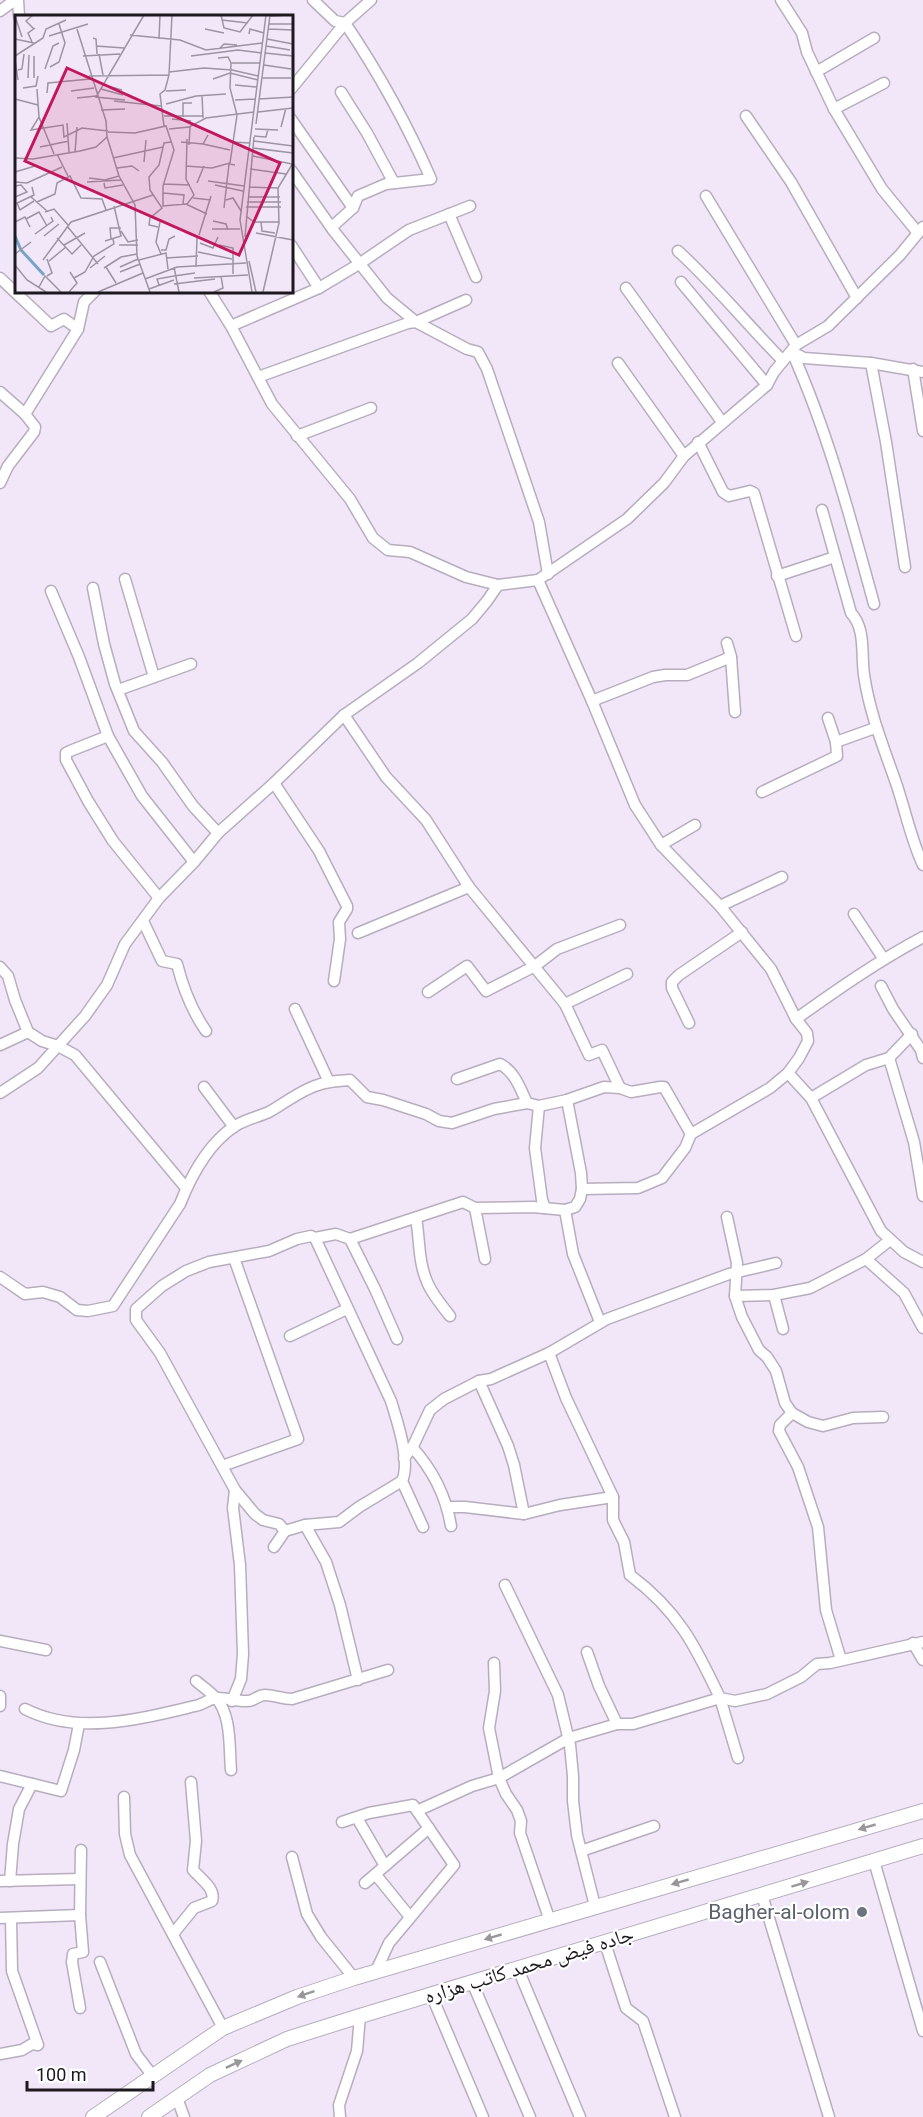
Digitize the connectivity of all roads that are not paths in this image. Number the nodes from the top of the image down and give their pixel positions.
1 (16, 0) edge
2 (313, 0) edge
3 (371, 0) edge
4 (781, 0) edge
5 (0, 11) edge
6 (19, 15) edge
7 (345, 23) junction
8 (874, 38) dead end
9 (816, 72) junction
10 (884, 83) dead end
11 (292, 88) edge
12 (341, 92) dead end
13 (834, 109) junction
14 (746, 116) dead end
15 (292, 120) edge
16 (292, 171) edge
17 (394, 183) junction
18 (706, 196) dead end
19 (470, 206) dead end
20 (352, 208) junction
21 (449, 214) junction
22 (333, 230) junction
23 (920, 230) edge
24 (292, 247) edge
25 (678, 251) dead end
26 (359, 264) junction
27 (476, 277) dead end
28 (0, 278) edge
29 (681, 282) dead end
30 (319, 288) junction
31 (626, 288) dead end
32 (94, 292) edge
33 (210, 292) edge
34 (857, 298) junction
35 (466, 300) dead end
36 (416, 322) junction
37 (231, 326) junction
38 (78, 329) junction
39 (794, 348) junction
40 (783, 361) junction
41 (618, 363) dead end
42 (871, 363) junction
43 (918, 370) edge
44 (258, 377) junction
45 (767, 385) junction
46 (0, 392) edge
47 (371, 408) dead end
48 (25, 414) junction
49 (722, 422) junction
50 (923, 431) edge
51 (297, 436) junction
52 (698, 442) junction
53 (684, 456) junction
54 (0, 483) edge
55 (822, 510) dead end
56 (835, 557) junction
57 (905, 567) dead end
58 (777, 576) junction
59 (543, 577) junction
60 (125, 579) dead end
61 (498, 585) junction
62 (93, 588) dead end
63 (51, 591) dead end
64 (874, 604) dead end
65 (796, 636) dead end
66 (727, 643) dead end
67 (731, 657) junction
68 (191, 664) dead end
69 (154, 677) junction
70 (118, 690) junction
71 (592, 701) junction
72 (735, 712) dead end
73 (344, 715) junction
74 (828, 718) dead end
75 (875, 728) junction
76 (108, 736) junction
77 (836, 742) junction
78 (274, 783) junction
79 (762, 792) dead end
80 (695, 825) dead end
81 (218, 833) junction
82 (661, 845) junction
83 (194, 862) junction
84 (923, 865) edge
85 (782, 877) dead end
86 (469, 887) junction
87 (159, 898) junction
88 (720, 906) junction
89 (854, 914) dead end
90 (143, 921) junction
91 (620, 925) dead end
92 (742, 932) junction
93 (358, 933) dead end
94 (923, 937) edge
95 (883, 958) junction
96 (534, 966) junction
97 (0, 967) edge
98 (627, 974) dead end
99 (334, 981) dead end
100 (881, 986) dead end
101 (428, 992) dead end
102 (566, 1004) junction
103 (295, 1009) dead end
104 (796, 1019) junction
105 (689, 1023) dead end
106 (206, 1031) dead end
107 (28, 1032) junction
108 (912, 1034) junction
109 (0, 1045) edge
110 (58, 1046) junction
111 (889, 1058) junction
112 (923, 1058) edge
113 (788, 1073) junction
114 (456, 1079) dead end
115 (329, 1082) junction
116 (204, 1087) dead end
117 (620, 1088) junction
118 (0, 1093) edge
119 (811, 1098) junction
120 (567, 1100) junction
121 (527, 1103) junction
122 (539, 1106) junction
123 (234, 1127) junction
124 (691, 1134) junction
125 (186, 1188) junction
126 (582, 1189) junction
127 (923, 1196) edge
128 (475, 1208) junction
129 (545, 1208) junction
130 (566, 1210) junction
131 (728, 1217) dead end
132 (416, 1218) junction
133 (315, 1238) junction
134 (350, 1239) junction
135 (890, 1240) junction
136 (234, 1258) junction
137 (485, 1259) dead end
138 (866, 1259) junction
139 (923, 1262) edge
140 (776, 1263) dead end
141 (737, 1272) junction
142 (0, 1277) edge
143 (774, 1295) junction
144 (735, 1296) junction
145 (347, 1310) junction
146 (450, 1316) dead end
147 (600, 1322) junction
148 (923, 1328) edge
149 (783, 1329) dead end
150 (291, 1336) dead end
151 (397, 1340) dead end
152 (549, 1353) junction
153 (479, 1381) junction
154 (792, 1413) junction
155 (883, 1417) dead end
156 (412, 1447) junction
157 (404, 1458) junction
158 (222, 1466) junction
159 (402, 1481) junction
160 (235, 1490) junction
161 (613, 1497) junction
162 (448, 1507) junction
163 (524, 1514) junction
164 (305, 1525) junction
165 (452, 1526) dead end
166 (423, 1527) dead end
167 (285, 1531) junction
168 (274, 1548) dead end
169 (505, 1585) dead end
170 (0, 1641) edge
171 (918, 1642) edge
172 (46, 1650) dead end
173 (587, 1652) dead end
174 (842, 1660) junction
175 (923, 1660) edge
176 (494, 1663) dead end
177 (388, 1670) dead end
178 (358, 1680) junction
179 (196, 1682) dead end
180 (0, 1696) edge
181 (217, 1698) junction
182 (720, 1698) junction
183 (232, 1701) junction
184 (0, 1706) edge
185 (25, 1709) dead end
186 (79, 1724) junction
187 (617, 1724) junction
188 (569, 1738) junction
189 (738, 1758) dead end
190 (231, 1770) dead end
191 (0, 1776) edge
192 (499, 1778) junction
193 (191, 1782) dead end
194 (32, 1784) junction
195 (124, 1797) dead end
196 (419, 1810) junction
197 (923, 1811) edge
198 (357, 1818) junction
199 (342, 1822) dead end
200 (654, 1826) dead end
201 (429, 1828) junction
202 (923, 1846) edge
203 (81, 1850) dead end
204 (581, 1851) junction
205 (292, 1857) dead end
206 (874, 1861) junction
207 (385, 1866) junction
208 (376, 1875) junction
209 (80, 1879) junction
210 (5, 1881) edge
211 (365, 1883) dead end
212 (762, 1895) junction
213 (595, 1906) junction
214 (80, 1915) junction
215 (410, 1917) junction
216 (5, 1918) edge
217 (550, 1921) junction
218 (173, 1935) junction
219 (605, 1943) junction
220 (100, 1962) dead end
221 (518, 1969) junction
222 (376, 1971) junction
223 (354, 1978) junction
224 (472, 1982) junction
225 (431, 1994) junction
226 (80, 2008) dead end
227 (360, 2016) junction
228 (223, 2028) junction
229 (923, 2031) edge
230 (0, 2054) edge
231 (152, 2075) junction
232 (177, 2098) junction
233 (93, 2117) edge
234 (149, 2117) edge
235 (184, 2117) edge
236 (340, 2117) edge
237 (483, 2117) edge
238 (530, 2117) edge
239 (580, 2117) edge
240 (675, 2117) edge
241 (829, 2117) edge

1 - 5 street
1 - 6 street
2 - 7 street
3 - 7 street
4 - 9 street
7 - 11 street
7 - 17 street
8 - 9 street
9 - 13 street
10 - 13 street
12 - 17 street
13 - 23 street
14 - 34 street
15 - 20 street
16 - 22 street
17 - 20 street
18 - 39 street
19 - 21 street
20 - 22 street
21 - 26 street
21 - 27 street
22 - 26 street
23 - 34 street
24 - 30 street
25 - 40 street
26 - 30 street
26 - 36 street
28 - 38 street
29 - 45 street
30 - 37 street
31 - 49 street
32 - 38 street
33 - 37 street
34 - 39 street
35 - 36 street
36 - 44 street
36 - 59 street
37 - 44 street
38 - 48 street
39 - 40 street
39 - 42 street
39 - 64 street
40 - 45 street
41 - 53 street
42 - 43 street
42 - 57 street
43 - 50 street
44 - 51 street
45 - 49 street
46 - 48 street
47 - 51 street
48 - 54 street
49 - 52 street
51 - 61 street
52 - 53 street
52 - 58 street
53 - 59 street
55 - 56 street
56 - 58 street
56 - 75 street
58 - 65 street
59 - 61 street
59 - 71 street
60 - 69 street
61 - 73 street
62 - 70 street
63 - 76 street
66 - 67 street
67 - 71 street
67 - 72 street
68 - 69 street
69 - 70 street
70 - 81 street
71 - 82 street
73 - 78 street
73 - 86 street
74 - 77 street
75 - 77 street
75 - 84 street
76 - 83 street
76 - 87 street
77 - 79 street
78 - 81 street
78 - 99 street
80 - 82 street
81 - 83 street
82 - 88 street
83 - 87 street
85 - 88 street
86 - 93 street
86 - 96 street
87 - 90 street
88 - 92 street
89 - 95 street
90 - 106 street
90 - 110 street
91 - 96 street
92 - 104 street
92 - 105 street
94 - 95 street
95 - 104 street
96 - 101 street
96 - 102 street
97 - 107 street
98 - 102 street
100 - 108 street
102 - 117 street
103 - 115 street
104 - 113 street
107 - 109 street
107 - 110 street
108 - 111 street
108 - 112 street
110 - 118 street
110 - 125 street
111 - 119 street
111 - 127 street
113 - 119 street
113 - 124 street
114 - 121 street
115 - 121 street
115 - 123 street
116 - 123 street
117 - 120 street
117 - 124 street
119 - 135 street
120 - 122 street
120 - 126 street
121 - 122 street
122 - 129 street
123 - 125 street
124 - 126 street
125 - 142 street
126 - 130 street
128 - 129 street
128 - 132 street
128 - 137 street
129 - 130 street
130 - 147 street
131 - 141 street
132 - 134 street
132 - 146 street
133 - 134 street
133 - 136 street
133 - 145 street
134 - 151 street
135 - 138 street
135 - 139 street
136 - 158 street
136 - 158 street
138 - 143 street
138 - 148 street
140 - 141 street
141 - 144 street
141 - 147 street
143 - 144 street
143 - 149 street
144 - 154 street
145 - 150 street
145 - 157 street
147 - 152 street
152 - 153 street
152 - 161 street
153 - 156 street
153 - 163 street
154 - 155 street
154 - 174 street
156 - 157 street
156 - 162 street
157 - 159 street
158 - 160 street
159 - 164 street
159 - 166 street
160 - 167 street
160 - 183 street
161 - 163 street
161 - 182 street
162 - 163 street
162 - 165 street
164 - 167 street
164 - 178 street
167 - 168 street
169 - 188 street
170 - 172 street
171 - 174 street
171 - 175 street
173 - 187 street
174 - 182 street
176 - 192 street
177 - 178 street
178 - 183 street
179 - 181 street
180 - 184 street
181 - 183 street
181 - 186 street
181 - 190 street
182 - 187 street
182 - 189 street
185 - 186 street
186 - 194 street
187 - 188 street
188 - 192 street
188 - 204 street
191 - 194 street
192 - 196 street
192 - 217 street
193 - 218 street
194 - 210 street
195 - 218 street
196 - 198 street
196 - 201 street
197 -> 213 main road
198 - 199 street
198 - 207 street
200 - 204 street
201 - 207 street
201 - 215 street
202 - 206 main road, جاده فیض محمد کاتب هزاره
203 - 209 street
204 - 213 street
205 - 223 street
212 -> 206 main road, جاده فیض محمد کاتب هزاره
206 - 229 street
207 - 208 street
208 - 211 street
208 - 215 street
209 - 210 street
209 - 214 street
212 - 219 main road, جاده فیض محمد کاتب هزاره
212 - 241 street
213 - 217 main road
214 - 216 street
214 - 226 street
215 - 222 street
216 - 230 street
217 -> 222 main road
218 - 228 street
219 - 221 main road, جاده فیض محمد کاتب هزاره
219 - 240 street
220 - 231 street
221 - 224 main road, جاده فیض محمد کاتب هزاره
221 - 239 street
222 - 223 main road
223 -> 228 main road
224 - 225 main road, جاده فیض محمد کاتب هزاره
224 - 238 street
225 - 227 main road, جاده فیض محمد کاتب هزاره
225 - 237 street
232 -> 227 main road, جاده فیض محمد کاتب هزاره
227 - 236 street
228 - 231 main road
231 - 233 main road
232 - 234 main road, جاده فیض محمد کاتب هزاره
232 - 235 street

